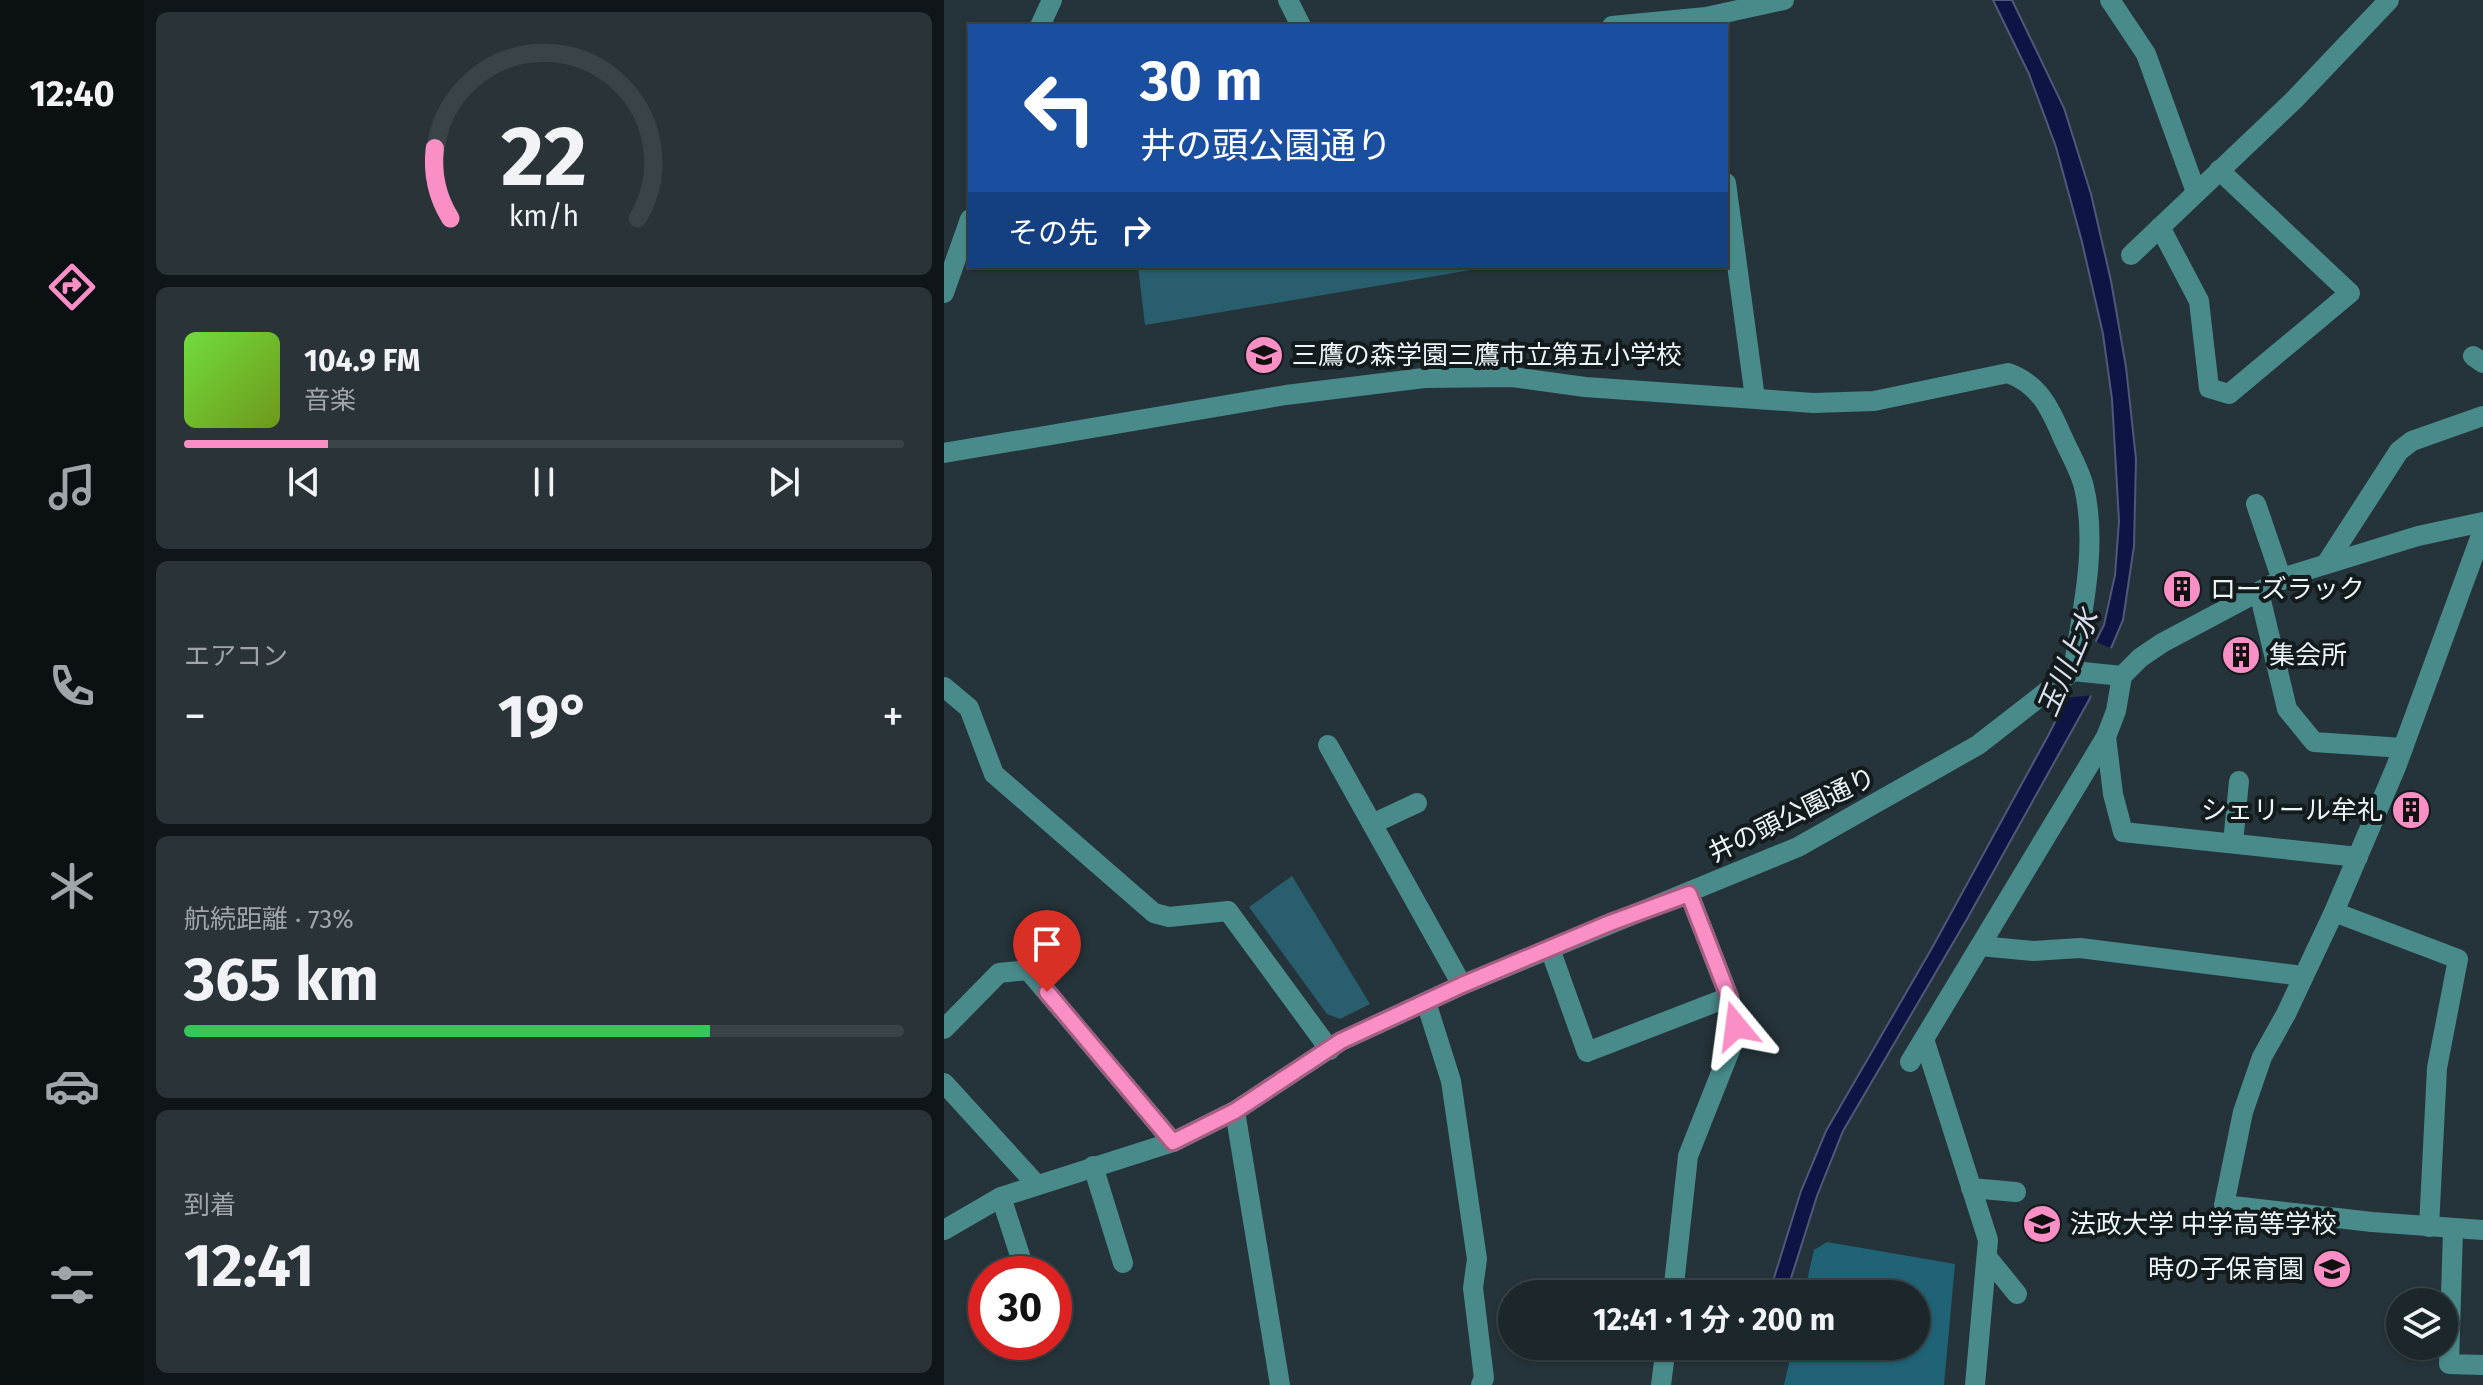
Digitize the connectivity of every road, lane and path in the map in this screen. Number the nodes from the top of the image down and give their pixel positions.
1 (1052, 0) edge
2 (1288, 0) edge
3 (1784, 0) edge
4 (2110, 0) edge
5 (2389, 0) edge
6 (1707, 22) edge
7 (1041, 24) edge
8 (1300, 24) edge
9 (1660, 24) edge
10 (2219, 170) junction
11 (2196, 192) junction
12 (1728, 215) edge
13 (968, 225) edge
14 (2160, 227) junction
15 (2131, 255) dead end
16 (944, 293) edge
17 (1755, 398) junction
18 (2483, 416) edge
19 (944, 453) edge
20 (2256, 504) dead end
21 (2483, 522) edge
22 (2483, 530) edge
23 (2326, 564) junction
24 (2282, 580) junction
25 (2259, 592) junction
26 (2076, 670) junction
27 (2118, 675) junction
28 (944, 687) edge
29 (2106, 737) junction
30 (1328, 745) dead end
31 (2403, 748) junction
32 (2239, 781) dead end
33 (1417, 803) dead end
34 (1372, 824) junction
35 (2233, 843) junction
36 (2358, 857) junction
37 (1689, 894) junction
38 (2334, 912) junction
39 (1980, 946) junction
40 (1550, 949) junction
41 (2303, 976) junction
42 (1462, 985) junction
43 (1729, 997) junction
44 (1426, 1002) junction
45 (944, 1029) edge
46 (1924, 1039) junction
47 (1330, 1050) junction
48 (1910, 1062) dead end
49 (944, 1083) edge
50 (1235, 1111) junction
51 (1173, 1142) junction
52 (1093, 1166) junction
53 (1037, 1185) junction
54 (1971, 1188) junction
55 (2016, 1192) dead end
56 (1001, 1197) junction
57 (945, 1227) edge
58 (2429, 1227) junction
59 (2453, 1229) junction
60 (2483, 1230) edge
61 (1020, 1256) edge
62 (1987, 1257) junction
63 (1123, 1263) dead end
64 (1675, 1280) edge
65 (2017, 1294) dead end
66 (1664, 1360) edge
67 (2483, 1365) edge
68 (1280, 1385) edge
69 (1481, 1385) edge
70 (1661, 1385) edge
71 (1975, 1385) edge

1 - 7 street
2 - 8 street
3 - 6 street
4 - 11 street
5 - 10 street
6 - 9 street
10 - 11 street
10 - 14 street
11 - 14 street
12 - 17 street
13 - 16 street
14 - 15 street
17 - 19 street
17 - 26 street
18 - 23 street
20 - 24 street
21 - 23 street
22 - 31 street
23 - 24 street
24 - 25 street
25 - 27 street
25 - 31 street
26 - 27 street
26 - 37 street, 井の頭公園通り
27 - 29 street
28 - 47 street
29 - 35 street
29 - 39 street
30 - 34 street
31 - 36 street
32 - 35 street
33 - 34 street
34 - 42 street
35 - 36 street
36 - 38 street
37 - 40 street, 井の頭公園通り
37 - 43 street
38 - 41 street
38 - 58 street
39 - 41 street
39 - 46 street
40 - 42 street, 井の頭公園通り
40 - 43 street
41 - 58 street
42 - 44 street, 井の頭公園通り
43 - 64 street
44 - 47 street, 井の頭公園通り
44 - 69 street
45 - 51 street
46 - 48 street
46 - 54 street
47 - 50 street, 井の頭公園通り
49 - 53 street
50 - 51 street, 井の頭公園通り
50 - 68 street
51 - 52 street, 井の頭公園通り
52 - 53 street, 井の頭公園通り
52 - 63 street
53 - 56 street, 井の頭公園通り
54 - 55 street
54 - 62 street
56 - 57 street, 井の頭公園通り
56 - 61 street
58 - 59 street
59 - 60 street
59 - 67 street
62 - 65 street
62 - 71 street
66 - 70 street

